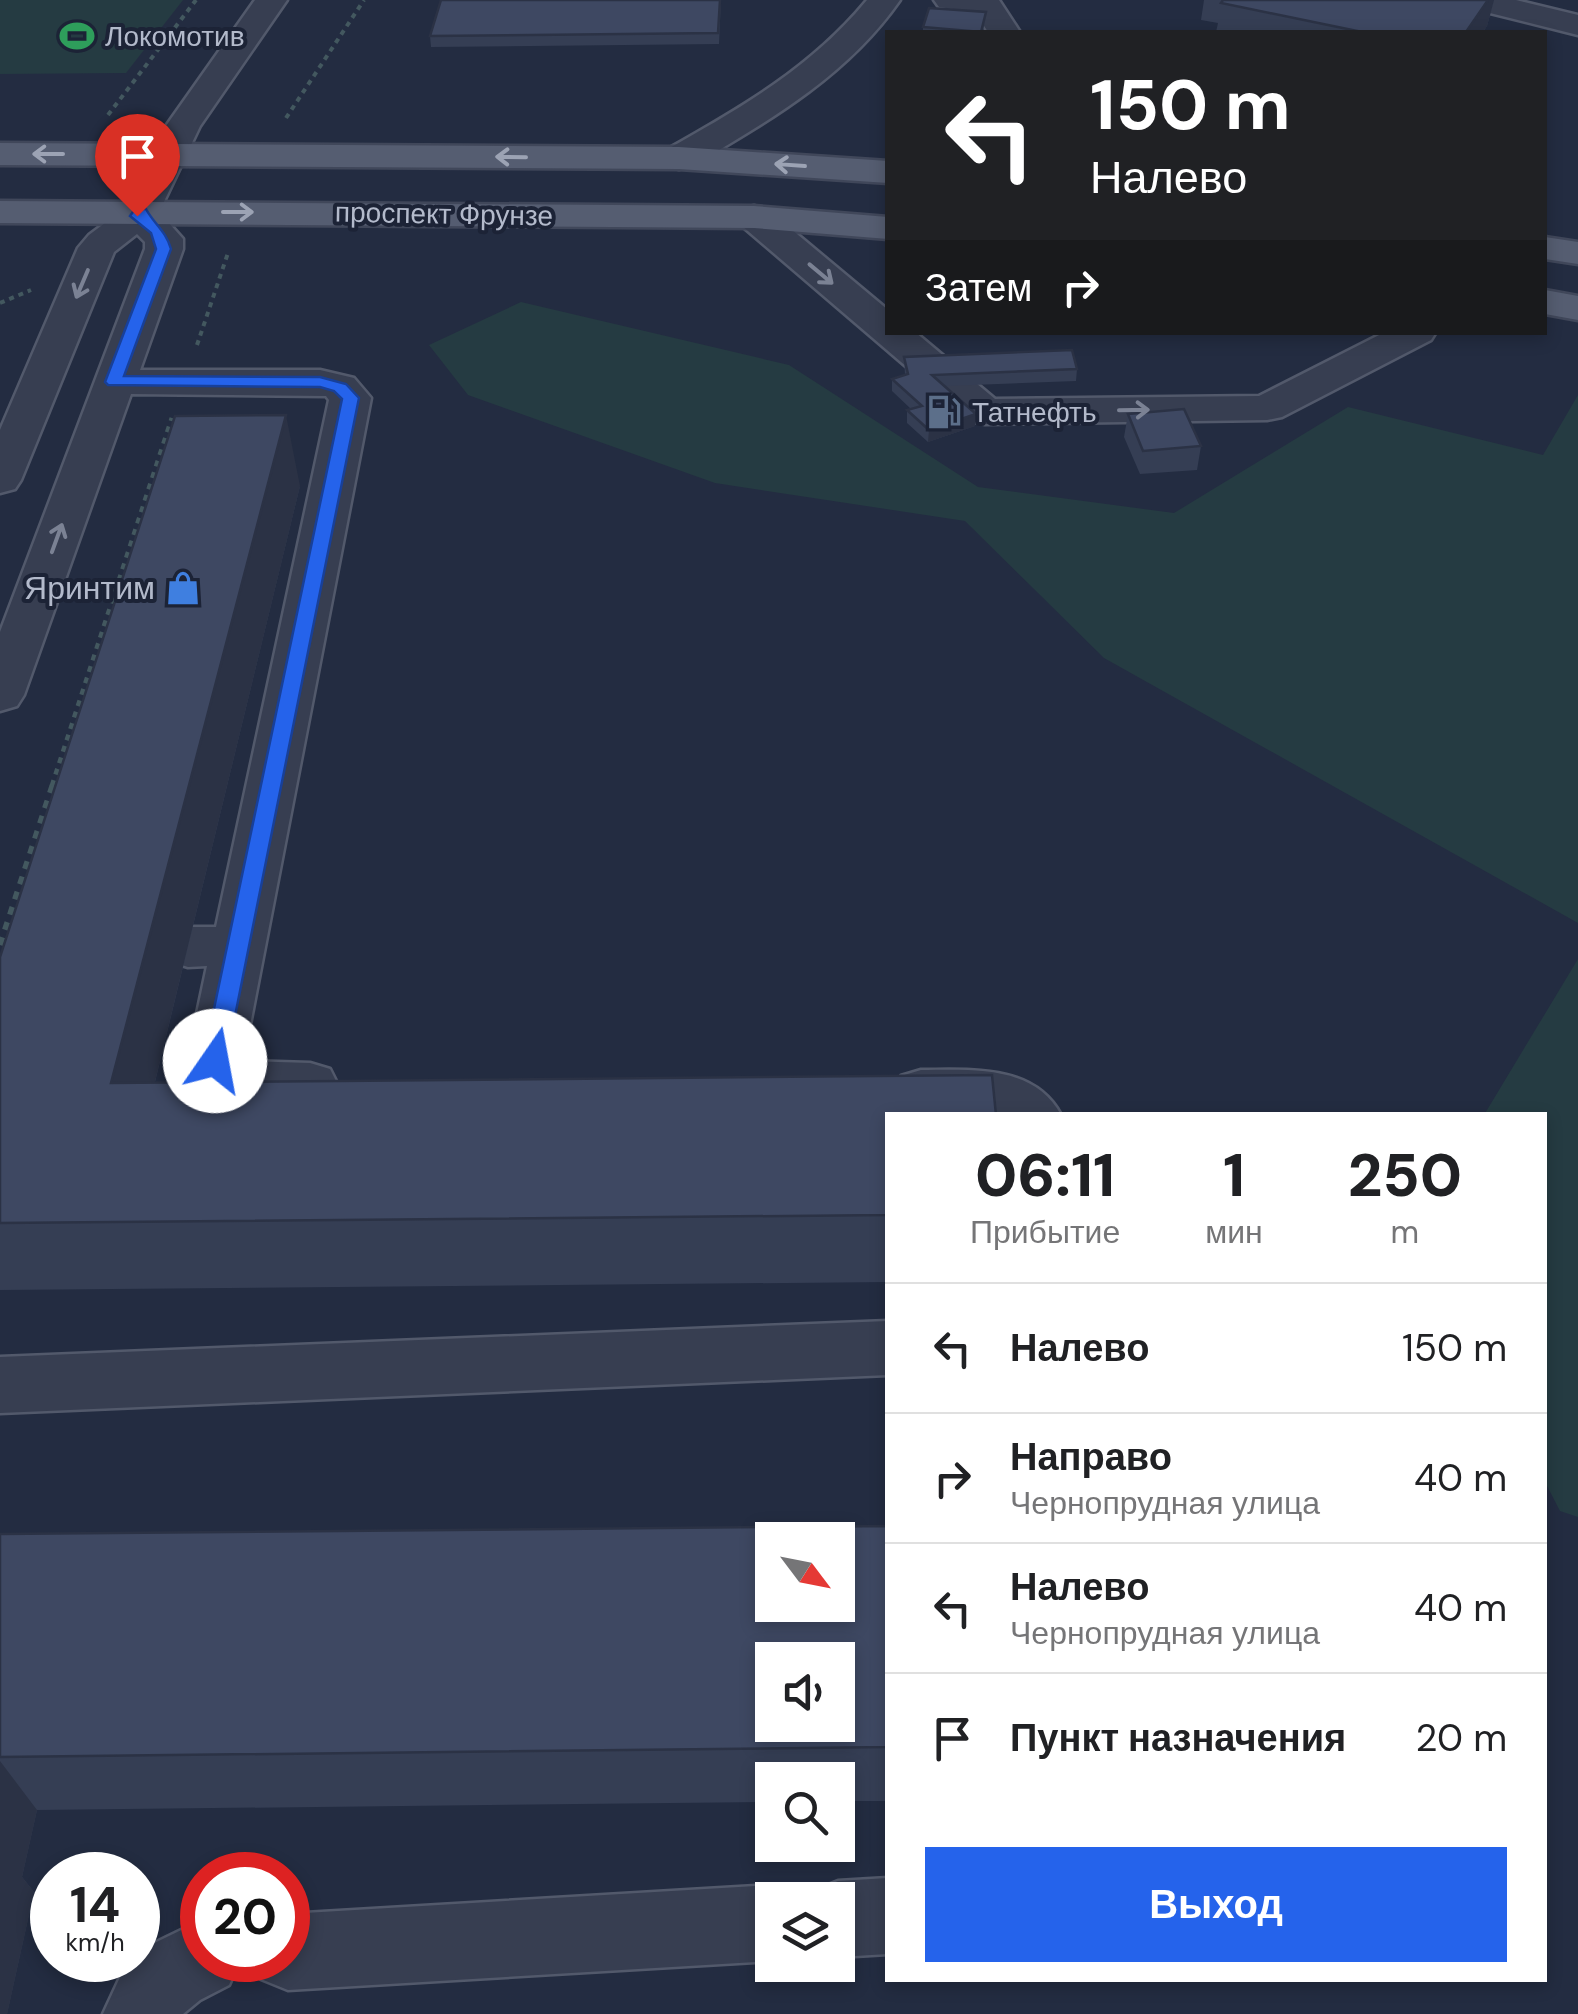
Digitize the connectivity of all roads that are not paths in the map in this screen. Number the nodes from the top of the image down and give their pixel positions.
1 (272, 0) edge
2 (884, 0) edge
3 (950, 0) edge
4 (1477, 0) edge
5 (1532, 6) edge
6 (1578, 24) edge
7 (1003, 30) edge
8 (0, 154) edge
9 (167, 154) junction
10 (678, 158) junction
11 (885, 172) edge
12 (0, 212) edge
13 (141, 212) junction
14 (754, 217) junction
15 (885, 228) edge
16 (1547, 248) edge
17 (1578, 253) edge
18 (1547, 302) edge
19 (1578, 308) edge
20 (885, 328) edge
21 (894, 335) edge
22 (1411, 335) edge
23 (114, 382) junction
24 (0, 480) edge
25 (0, 696) edge
26 (363, 1085) edge
27 (877, 1091) edge
28 (1027, 1112) edge
29 (885, 1348) edge
30 (0, 1385) edge
31 (885, 1916) edge
32 (855, 1918) edge
33 (755, 1924) edge
34 (310, 1951) edge
35 (180, 1967) edge
36 (142, 2014) edge

1 - 9 street
2 - 10 street
3 - 7 street
4 - 5 street
5 - 6 street
9 -> 8 main road, проспект Фрунзе
10 -> 9 main road, проспект Фрунзе
9 - 13 street
11 -> 10 main road, проспект Фрунзе
12 - 13 main road, проспект Фрунзе
13 -> 14 main road, проспект Фрунзе
13 - 23 street
13 -> 24 street
14 - 15 main road, проспект Фрунзе
14 -> 20 street
16 - 17 main road
18 - 19 main road
21 -> 22 street
25 -> 23 street
23 - 26 street
27 - 28 street
29 - 30 street
31 - 32 street
33 - 34 street
35 - 36 street

